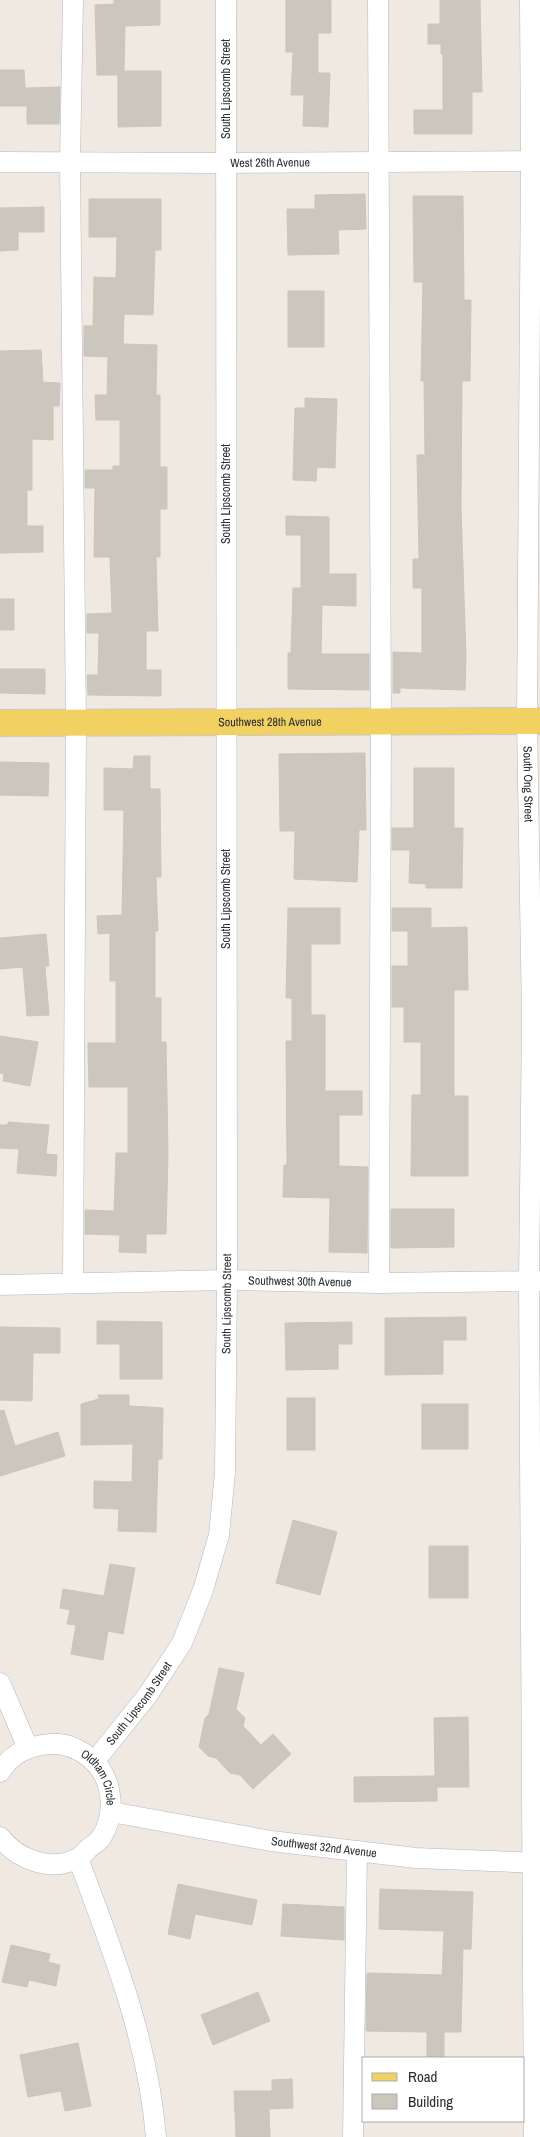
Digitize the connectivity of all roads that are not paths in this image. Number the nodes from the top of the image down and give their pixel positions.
1 (73, 0) edge
2 (226, 0) edge
3 (378, 0) edge
4 (530, 0) edge
5 (536, 161) edge
6 (0, 162) edge
7 (70, 162) junction
8 (378, 162) junction
9 (226, 163) junction
10 (226, 721) junction
11 (533, 721) edge
12 (381, 722) junction
13 (0, 723) edge
14 (76, 723) junction
15 (227, 1280) junction
16 (534, 1281) edge
17 (73, 1283) junction
18 (379, 1283) junction
19 (0, 1284) edge
20 (0, 1684) edge
21 (28, 1748) junction
22 (94, 1762) junction
23 (0, 1772) edge
24 (110, 1812) junction
25 (2, 1845) edge
26 (357, 1851) junction
27 (78, 1858) junction
28 (536, 1863) edge
29 (156, 2137) edge
30 (353, 2137) edge
31 (534, 2137) edge

1 - 7 street
2 - 9 street, South Lipscomb Street
3 - 8 street
4 - 5 street, South Ong Street
5 - 8 street, West 26th Avenue
5 - 11 street, South Ong Street
6 - 7 street, West 26th Avenue
7 - 9 street, West 26th Avenue
7 - 14 street
8 - 9 street, West 26th Avenue
8 - 12 street
9 - 10 street, South Lipscomb Street
10 - 12 main road, Southwest 28th Avenue
10 - 14 main road, Southwest 28th Avenue
10 - 15 street, South Lipscomb Street
11 - 12 main road, Southwest 28th Avenue
11 - 16 street, South Ong Street
12 - 18 street
13 - 14 main road, Southwest 28th Avenue
14 - 17 street
15 - 17 street, Southwest 30th Avenue
15 - 18 street, Southwest 30th Avenue
15 - 22 street, South Lipscomb Street
16 - 18 street, Southwest 30th Avenue
16 - 28 street, South Ong Street
17 - 19 street, Southwest 30th Avenue
20 - 21 street
21 - 22 street, Oldham Circle
21 - 23 street, Oldham Circle
22 - 24 street, Oldham Circle
24 - 26 street, Southwest 32nd Avenue
24 - 27 street, Oldham Circle
25 - 27 street, Oldham Circle
26 - 28 street, Southwest 32nd Avenue
26 - 30 street
27 - 29 street
28 - 31 street, South Ong Street

